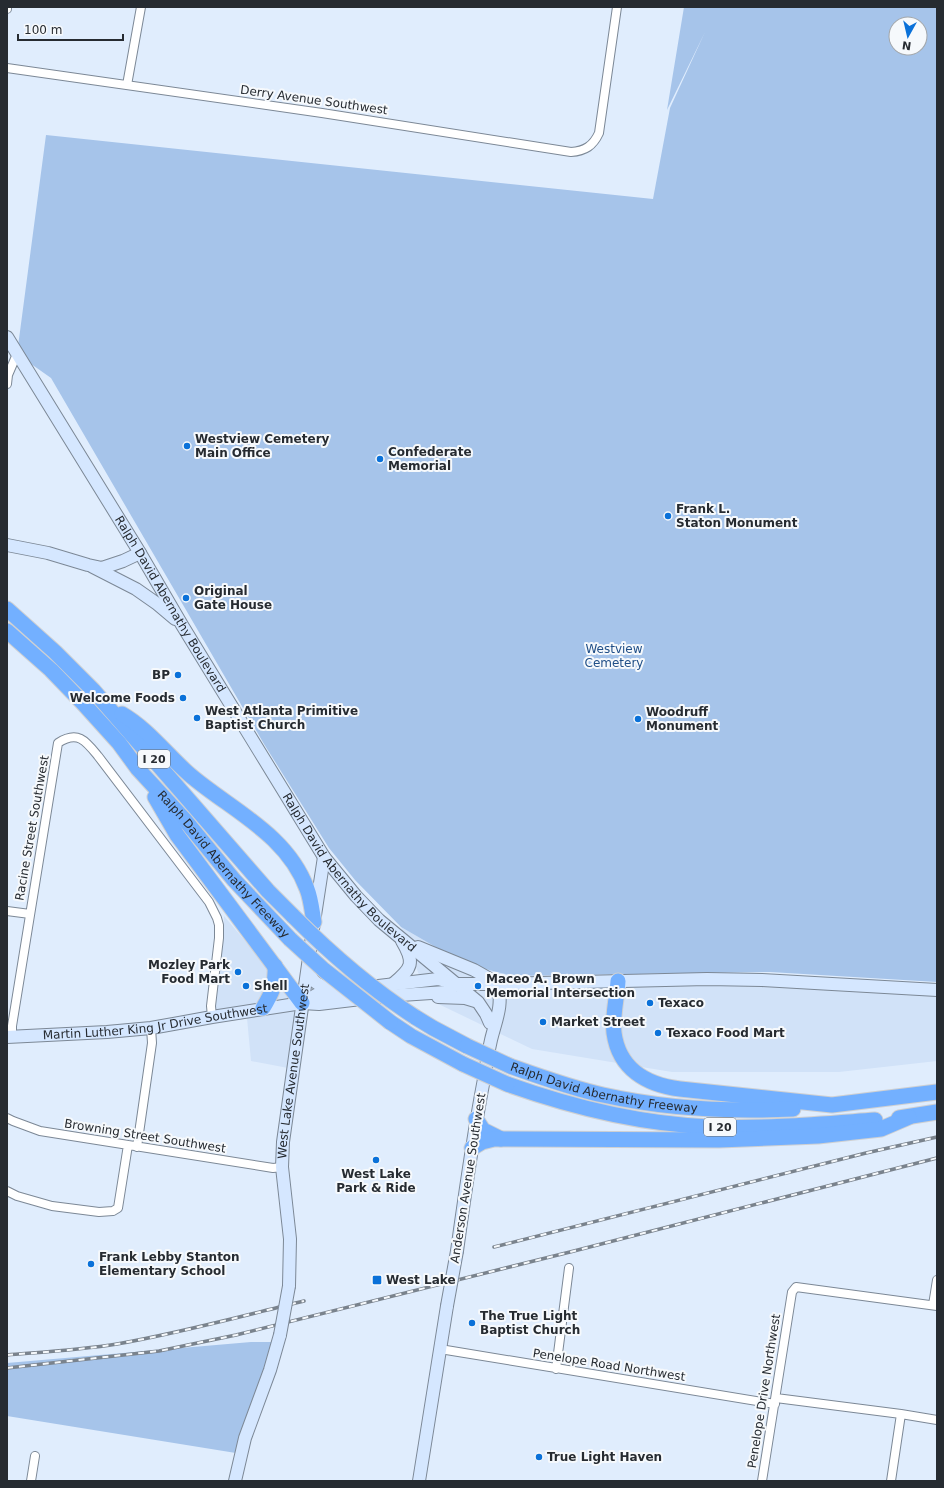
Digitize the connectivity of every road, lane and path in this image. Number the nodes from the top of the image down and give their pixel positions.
1 (141, 7) edge
2 (617, 7) edge
3 (7, 68) edge
4 (127, 85) junction
5 (7, 337) edge
6 (17, 354) junction
7 (7, 384) edge
8 (7, 545) edge
9 (140, 552) junction
10 (88, 565) junction
11 (161, 589) junction
12 (150, 599) junction
13 (7, 609) edge
14 (182, 625) junction
15 (7, 631) edge
16 (108, 706) junction
17 (138, 768) junction
18 (324, 857) junction
19 (7, 911) edge
20 (30, 914) junction
21 (314, 922) junction
22 (401, 939) junction
23 (275, 966) junction
24 (308, 968) junction
25 (618, 981) junction
26 (394, 983) junction
27 (457, 984) junction
28 (498, 984) junction
29 (937, 990) edge
30 (336, 992) junction
31 (478, 1002) junction
32 (302, 1003) junction
33 (263, 1008) junction
34 (212, 1016) junction
35 (490, 1023) junction
36 (151, 1028) junction
37 (10, 1037) edge
38 (491, 1040) junction
39 (937, 1092) edge
40 (832, 1105) junction
41 (937, 1112) edge
42 (909, 1117) junction
43 (7, 1118) edge
44 (476, 1119) junction
45 (502, 1139) junction
46 (128, 1145) junction
47 (137, 1147) junction
48 (472, 1148) junction
49 (282, 1167) junction
50 (7, 1191) edge
51 (569, 1268) dead end
52 (937, 1280) edge
53 (935, 1306) edge
54 (440, 1349) junction
55 (556, 1369) junction
56 (776, 1401) junction
57 (901, 1414) junction
58 (937, 1420) edge
59 (35, 1456) dead end
60 (31, 1481) edge
61 (235, 1481) edge
62 (419, 1481) edge
63 (762, 1481) edge
64 (891, 1481) edge

1 - 4 street
2 - 4 street, Derry Avenue Southwest
3 - 4 street, Derry Avenue Southwest
5 - 6 main road, Ralph David Abernathy Boulevard
6 - 7 street
6 - 9 main road, Ralph David Abernathy Boulevard
8 - 10 main road
9 - 10 main road
9 - 11 main road, Ralph David Abernathy Boulevard
10 - 12 main road
11 - 12 main road
11 - 14 main road, Ralph David Abernathy Boulevard
12 - 14 main road
13 - 16 highway, Ralph David Abernathy Freeway / I 20
14 - 18 main road, Ralph David Abernathy Boulevard
15 - 17 highway, Ralph David Abernathy Freeway / I 20
16 - 21 highway
16 - 40 highway, Ralph David Abernathy Freeway / I 20, bridge
17 - 23 highway
17 - 42 highway, Ralph David Abernathy Freeway / I 20, bridge
18 - 21 main road, West Lake Avenue Southwest
18 - 22 main road, Ralph David Abernathy Boulevard
19 - 20 street
20 - 34 street, Racine Street Southwest
20 - 37 street, Racine Street Southwest
21 - 24 main road, West Lake Avenue Southwest
22 - 26 main road
22 - 27 main road, Ralph David Abernathy Boulevard
22 - 28 main road
23 - 32 highway
23 - 33 highway
24 - 30 main road
24 - 32 main road, West Lake Avenue Southwest
25 - 28 main road
25 - 29 main road
25 - 40 highway
26 - 27 main road
26 - 30 main road
27 - 28 main road
27 - 31 main road, Ralph David Abernathy Boulevard
27 - 32 main road
28 - 35 main road, Anderson Avenue Southwest
28 - 38 main road, Anderson Avenue Southwest
30 - 32 main road
31 - 32 main road
31 - 35 main road, Ralph David Abernathy Boulevard
32 - 33 main road, Martin Luther King Jr Drive Southwest
32 - 49 main road, West Lake Avenue Southwest
33 - 34 main road, Martin Luther King Jr Drive Southwest
34 - 36 main road, Martin Luther King Jr Drive Southwest
35 - 38 main road, Anderson Avenue Southwest
36 - 37 main road, Martin Luther King Jr Drive Southwest
36 - 47 street
38 - 44 main road, Anderson Avenue Southwest
39 - 40 highway, I 20
41 - 42 highway, Ralph David Abernathy Freeway / I 20
42 - 45 highway
43 - 46 street, Browning Street Southwest
44 - 45 highway
44 - 48 main road, Anderson Avenue Southwest
45 - 48 highway
46 - 47 street, Browning Street Southwest
46 - 50 street
47 - 49 street, Browning Street Southwest
48 - 54 main road, Anderson Avenue Southwest, bridge
49 - 61 main road, West Lake Avenue Southwest, bridge
51 - 55 street
52 - 53 street
53 - 56 street, Penelope Drive Northwest
54 - 55 street, Penelope Road Northwest
54 - 62 main road, Anderson Avenue Southwest
55 - 56 street, Penelope Road Northwest
56 - 57 street, Penelope Road Northwest
56 - 63 street, Penelope Drive Northwest
57 - 58 street, Penelope Road Northwest
57 - 64 street
59 - 60 street

